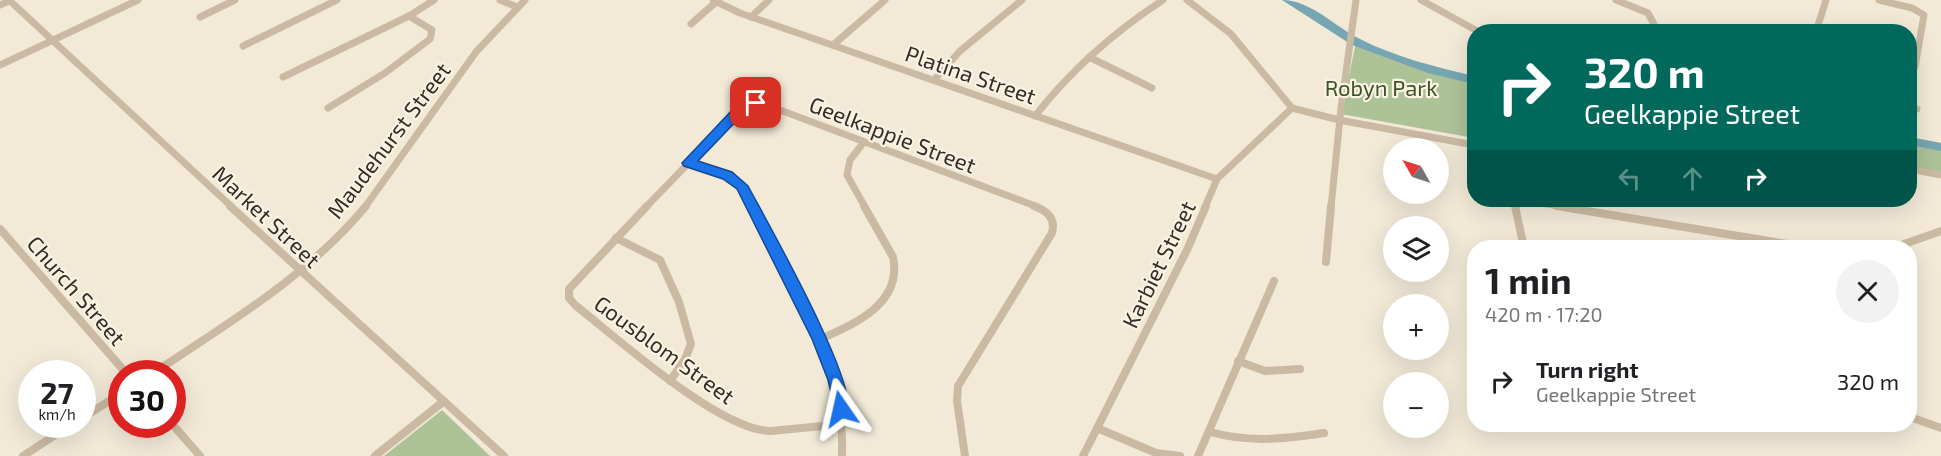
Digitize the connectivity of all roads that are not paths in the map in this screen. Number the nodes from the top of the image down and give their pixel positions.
1 (9, 0) edge
2 (138, 0) edge
3 (235, 0) edge
4 (337, 0) edge
5 (434, 0) edge
6 (500, 0) edge
7 (525, 0) edge
8 (769, 0) edge
9 (885, 0) edge
10 (1022, 0) edge
11 (1163, 0) edge
12 (1187, 0) edge
13 (1356, 0) edge
14 (1421, 0) edge
15 (1616, 0) edge
16 (1826, 0) edge
17 (1879, 0) edge
18 (715, 1) edge
19 (0, 5) edge
20 (517, 7) junction
21 (409, 16) junction
22 (200, 17) dead end
23 (751, 17) junction
24 (691, 24) dead end
25 (1656, 24) edge
26 (1818, 24) edge
27 (1467, 25) edge
28 (50, 41) junction
29 (833, 45) junction
30 (243, 46) dead end
31 (1917, 55) edge
32 (1089, 57) junction
33 (0, 65) edge
34 (284, 77) dead end
35 (934, 80) junction
36 (1152, 88) dead end
37 (328, 108) dead end
38 (1292, 108) junction
39 (1035, 116) junction
40 (1340, 120) junction
41 (864, 142) junction
42 (1467, 144) edge
43 (688, 163) junction
44 (1917, 170) edge
45 (1941, 175) edge
46 (1217, 179) junction
47 (1515, 207) edge
48 (1563, 207) edge
49 (0, 230) edge
50 (1941, 231) edge
51 (616, 238) junction
52 (1522, 240) edge
53 (1763, 240) edge
54 (1916, 240) edge
55 (1326, 262) dead end
56 (302, 272) junction
57 (1274, 281) dead end
58 (571, 303) joint
59 (820, 339) junction
60 (115, 360) edge
61 (173, 360) edge
62 (1238, 361) junction
63 (1300, 369) dead end
64 (670, 381) junction
65 (444, 401) junction
66 (1917, 419) edge
67 (843, 424) junction
68 (1097, 428) junction
69 (1941, 428) edge
70 (1210, 432) junction
71 (1324, 433) dead end
72 (51, 438) edge
73 (184, 438) edge
74 (1158, 454) edge
75 (23, 456) edge
76 (200, 456) edge
77 (375, 456) edge
78 (504, 456) edge
79 (842, 456) edge
80 (965, 456) edge
81 (1083, 456) edge
82 (1180, 456) edge
83 (1198, 456) edge

1 - 19 street
1 - 28 street, Market Street
2 - 28 street
3 - 22 street
4 - 30 street
5 - 21 street
6 - 20 street
7 - 20 street, Maudehurst Street
8 - 23 street
9 - 29 street
10 - 35 street
11 - 32 street
12 - 38 street
13 - 40 street
14 - 27 street
15 - 25 street
16 - 26 street
17 - 31 street
18 - 23 street, Platina Street
18 - 24 street
20 - 56 street, Maudehurst Street
21 - 34 street
21 - 37 street
23 - 29 street, Platina Street
28 - 33 street
28 - 56 street, Market Street
29 - 35 street, Platina Street
32 - 36 street
32 - 39 street
35 - 39 street, Platina Street
38 - 40 street
38 - 46 street, Karbiet Street
39 - 46 street, Platina Street
40 - 42 street
40 - 55 street
41 - 43 street, Geelkappie Street
41 - 59 street
41 - 80 street, Geelkappie Street
43 - 51 street, Geelkappie Street
43 - 59 street
44 - 45 street
46 - 68 street, Karbiet Street
47 - 52 street
48 - 53 street
49 - 60 street, Church Street
50 - 54 street
51 - 58 street, Geelkappie Street
51 - 64 street
56 - 61 street, Maudehurst Street
56 - 65 street, Market Street
57 - 62 street
58 - 64 street, Gousblom Street
59 - 67 street
62 - 63 street
62 - 70 street
64 - 67 street, Gousblom Street
65 - 77 street
65 - 78 street, Market Street
66 - 69 street
67 - 79 street
68 - 74 street
68 - 81 street, Karbiet Street
70 - 71 street
70 - 83 street
72 - 75 street
73 - 76 street
74 - 82 street

